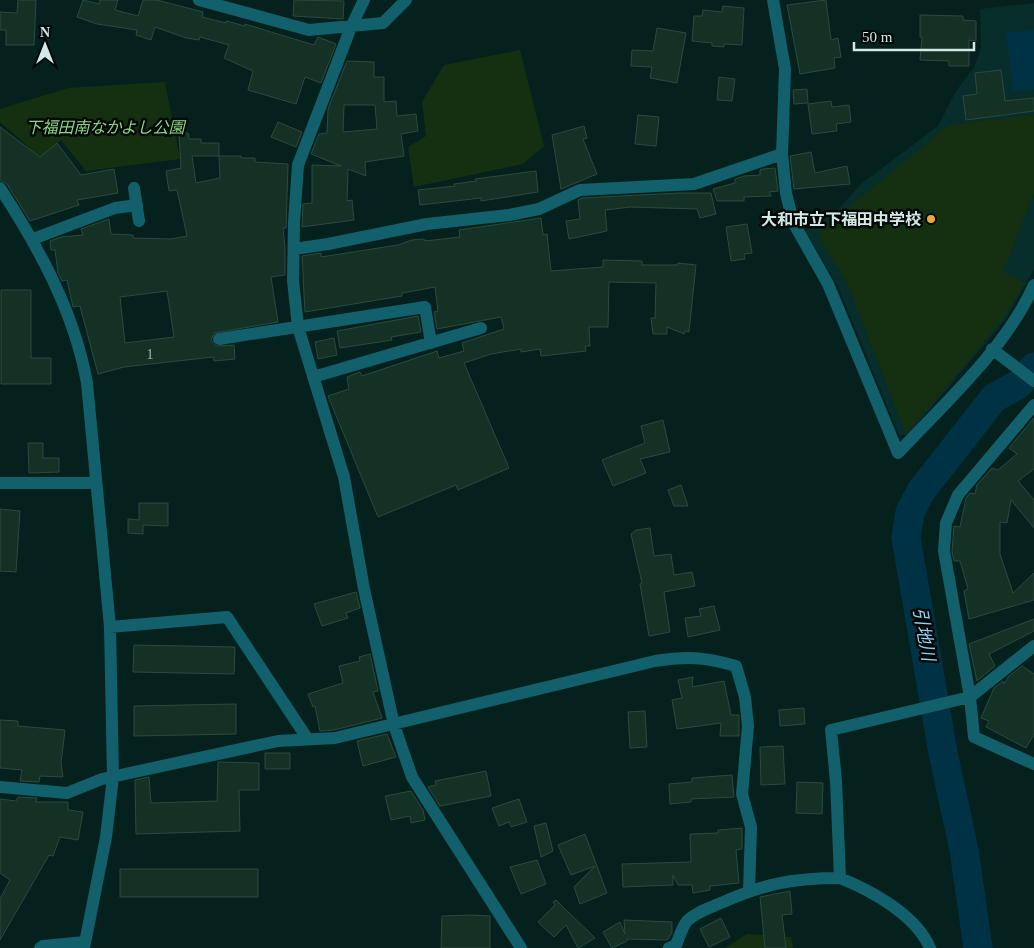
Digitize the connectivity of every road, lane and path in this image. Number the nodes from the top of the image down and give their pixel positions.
1 (199, 0) edge
2 (364, 0) edge
3 (406, 0) edge
4 (773, 0) edge
5 (351, 27) junction
6 (782, 154) junction
7 (0, 188) edge
8 (134, 188) dead end
9 (137, 205) junction
10 (139, 221) dead end
11 (32, 239) junction
12 (294, 249) junction
13 (1034, 285) edge
14 (298, 327) junction
15 (481, 328) dead end
16 (219, 339) dead end
17 (431, 343) junction
18 (996, 351) junction
19 (313, 377) junction
20 (1034, 381) edge
21 (1034, 405) edge
22 (0, 483) edge
23 (96, 483) junction
24 (110, 627) junction
25 (1034, 646) edge
26 (964, 699) junction
27 (394, 725) junction
28 (307, 738) junction
29 (1034, 764) edge
30 (113, 776) junction
31 (0, 787) edge
32 (840, 878) junction
33 (750, 891) junction
34 (84, 945) edge
35 (40, 948) edge
36 (520, 948) edge
37 (669, 948) edge
38 (930, 948) edge

1 - 5 street
2 - 5 street
3 - 5 street
4 - 6 street
5 - 12 street
6 - 12 street
6 - 18 street
7 - 11 street
8 - 9 street
9 - 10 street
9 - 11 street
11 - 23 street
12 - 14 street
13 - 18 street
14 - 16 street
14 - 17 street
14 - 19 street
15 - 17 street
17 - 19 street
18 - 20 street
19 - 27 street
21 - 26 street
22 - 23 street
23 - 24 street
24 - 28 street
24 - 30 street
25 - 26 street
26 - 29 street
26 - 32 street
27 - 28 street
27 - 33 street
27 - 36 street
28 - 30 street
30 - 31 street
30 - 34 street
32 - 33 street
32 - 38 street
33 - 37 street
34 - 35 street

